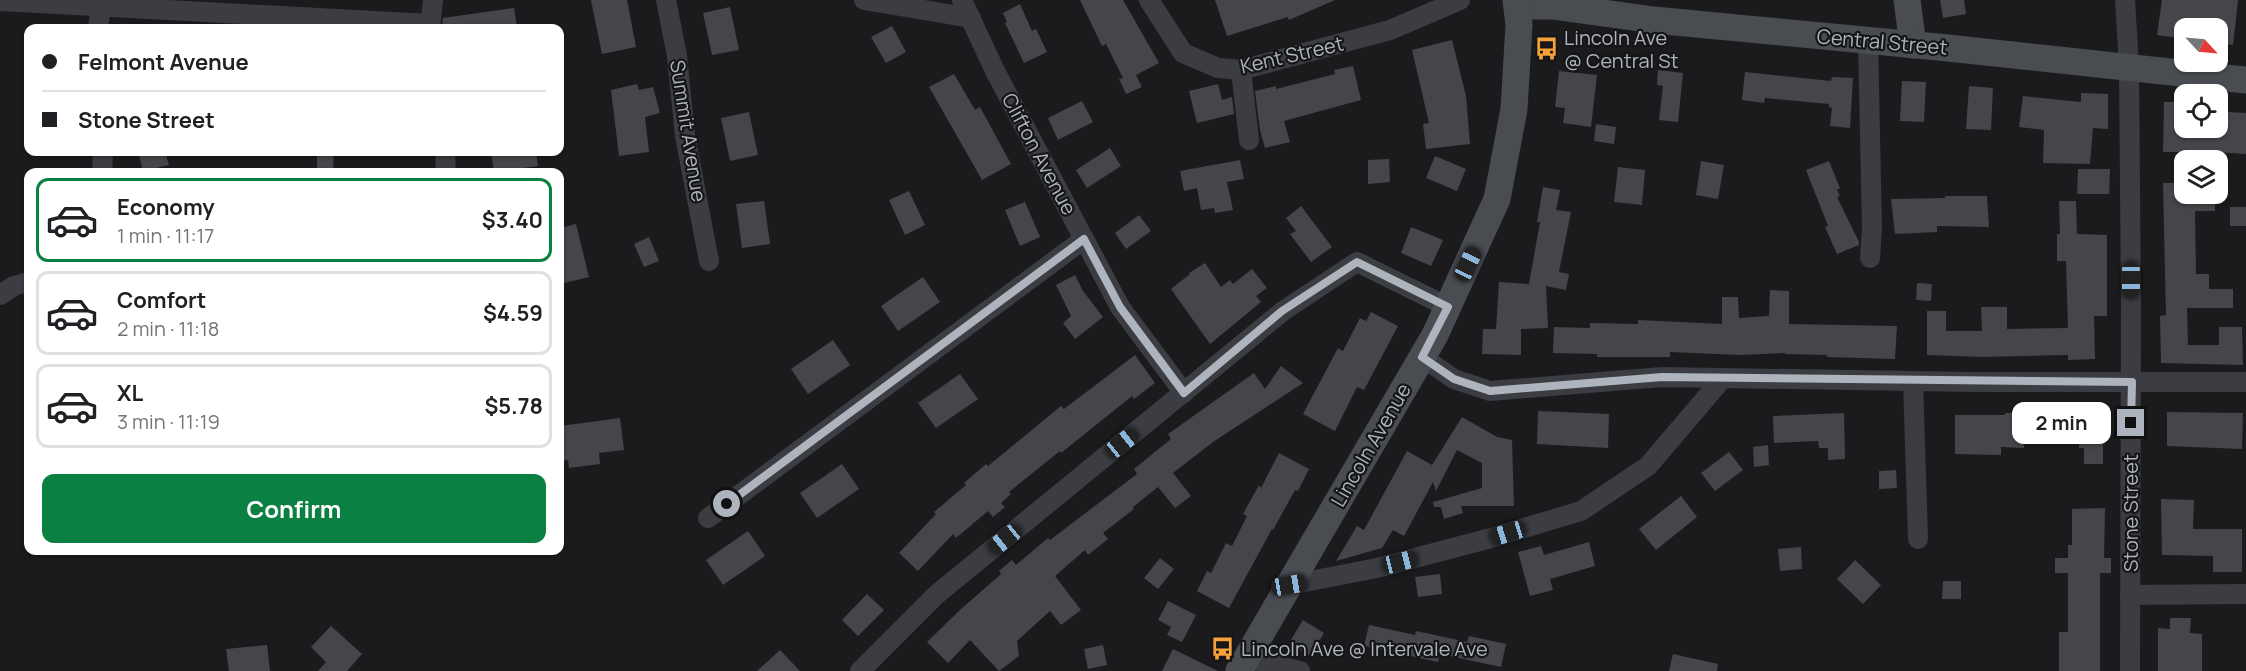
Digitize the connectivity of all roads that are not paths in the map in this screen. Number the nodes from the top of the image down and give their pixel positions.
1 (433, 0) edge
2 (666, 0) edge
3 (864, 0) edge
4 (1149, 0) edge
5 (1460, 0) edge
6 (1907, 0) edge
7 (2125, 0) edge
8 (0, 1) edge
9 (1517, 3) edge
10 (102, 4) edge
11 (966, 9) edge
12 (99, 24) edge
13 (400, 24) edge
14 (430, 24) edge
15 (1868, 40) junction
16 (1913, 45) junction
17 (2129, 67) junction
18 (1241, 70) junction
19 (2246, 80) edge
20 (1249, 140) dead end
21 (1084, 239) junction
22 (1870, 258) dead end
23 (709, 261) dead end
24 (24, 283) edge
25 (0, 295) edge
26 (1448, 307) junction
27 (1422, 357) junction
28 (1723, 378) junction
29 (1913, 381) junction
30 (2132, 382) junction
31 (2246, 382) edge
32 (1184, 393) junction
33 (708, 518) dead end
34 (1918, 539) dead end
35 (1289, 585) junction
36 (2246, 594) edge
37 (2130, 595) junction
38 (1243, 664) edge
39 (860, 671) edge
40 (1300, 671) edge
41 (2130, 671) edge

1 - 14 street
2 - 23 street, Summit Avenue
3 - 11 street
4 - 18 street, Kent Street
5 - 18 street, Kent Street
6 - 16 main road
7 - 17 street, Stone Street
8 - 10 street
9 - 15 main road, Central Street
9 - 26 main road, Lincoln Avenue
10 - 12 street
10 - 13 street
11 - 21 street, Clifton Avenue
15 - 16 main road, Central Street
15 - 22 street
16 - 17 main road, Central Street
17 - 19 main road, Central Street
17 - 30 street, Stone Street
18 - 20 street
21 - 32 street, Clifton Avenue
21 - 33 street
24 - 25 street
26 - 27 main road, Lincoln Avenue
26 - 32 street
27 - 28 street
27 - 35 main road, Lincoln Avenue
28 - 29 street
28 - 35 street
29 - 30 street
29 - 34 street
30 - 31 street
30 - 37 street, Stone Street
32 - 39 street
35 - 38 main road, Lincoln Avenue
36 - 37 street
37 - 41 street, Stone Street
38 - 40 street

